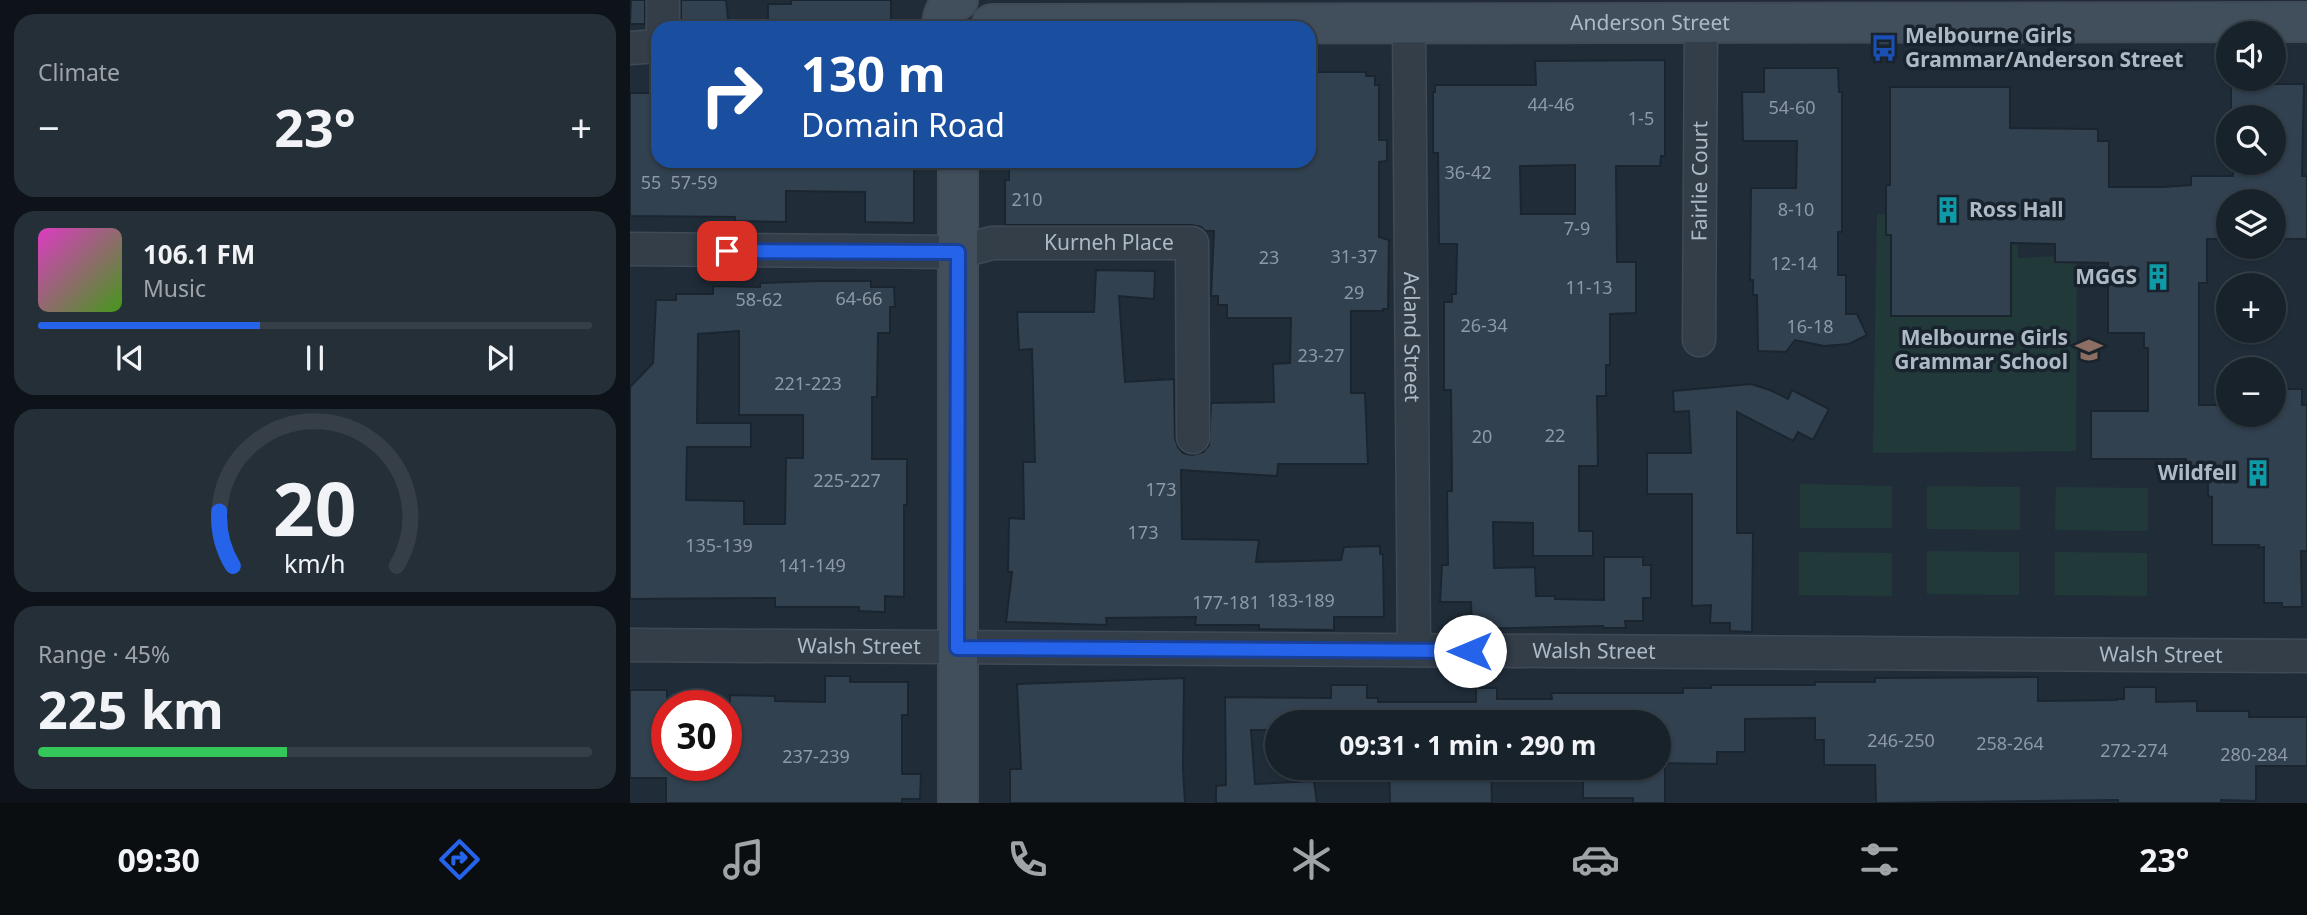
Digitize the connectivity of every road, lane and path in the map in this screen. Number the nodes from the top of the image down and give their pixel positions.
1 (663, 0) edge
2 (958, 0) edge
3 (986, 17) edge
4 (663, 21) edge
5 (943, 21) edge
6 (1228, 21) edge
7 (1316, 22) edge
8 (2307, 22) edge
9 (1701, 23) junction
10 (1409, 24) junction
11 (651, 46) edge
12 (630, 48) edge
13 (958, 168) edge
14 (630, 249) edge
15 (958, 252) junction
16 (1699, 340) dead end
17 (1193, 436) dead end
18 (630, 645) edge
19 (957, 648) junction
20 (1414, 650) junction
21 (2307, 656) edge
22 (958, 803) edge

1 - 4 street
2 - 5 street
3 - 6 street, Anderson Street
7 - 10 street, Anderson Street
8 - 9 street, Anderson Street
9 - 10 street, Anderson Street
9 - 16 street, Fairlie Court
10 - 20 street, Acland Street
11 - 12 street
13 - 15 street
14 - 15 street
15 - 17 street, Kurneh Place
15 - 19 street
18 - 19 street, Walsh Street
19 - 20 street, Walsh Street
19 - 22 street
20 - 21 street, Walsh Street

